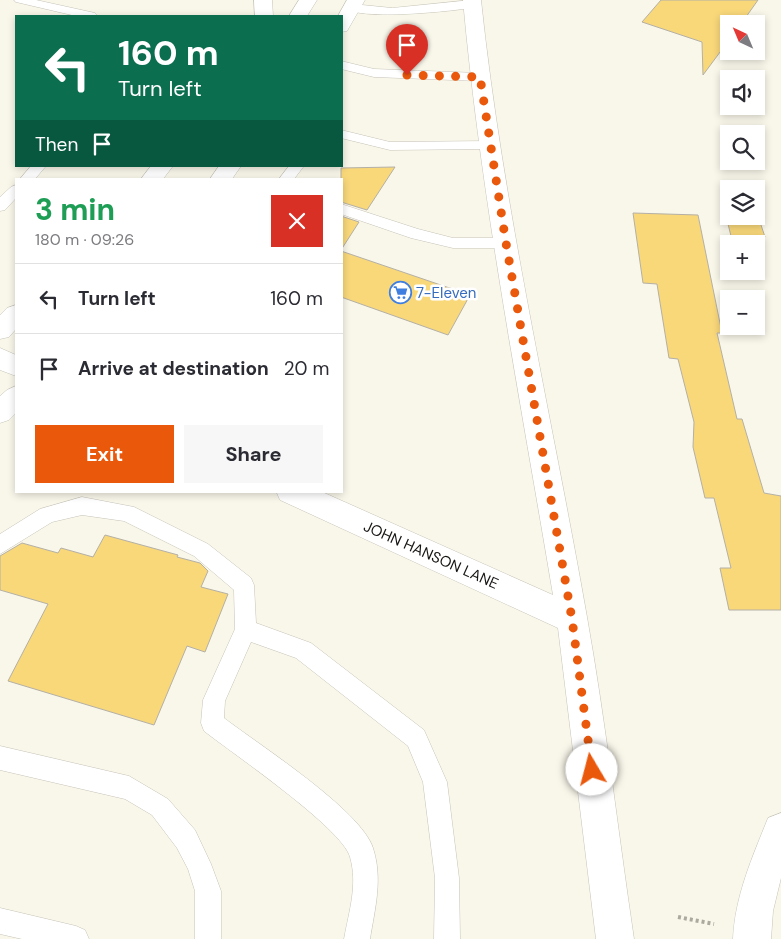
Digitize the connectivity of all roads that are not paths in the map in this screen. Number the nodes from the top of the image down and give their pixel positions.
1 (20, 0) edge
2 (263, 0) edge
3 (308, 0) edge
4 (472, 2) edge
5 (354, 4) edge
6 (87, 15) edge
7 (264, 15) edge
8 (299, 15) edge
9 (343, 23) edge
10 (343, 65) edge
11 (480, 77) junction
12 (343, 134) edge
13 (490, 145) junction
14 (38, 167) edge
15 (162, 167) edge
16 (295, 167) edge
17 (28, 178) edge
18 (152, 178) edge
19 (287, 178) edge
20 (15, 191) edge
21 (0, 206) edge
22 (343, 211) edge
23 (506, 243) junction
24 (15, 315) edge
25 (0, 330) edge
26 (0, 358) edge
27 (15, 366) edge
28 (15, 398) edge
29 (0, 412) edge
30 (294, 493) edge
31 (0, 545) edge
32 (572, 619) junction
33 (246, 630) junction
34 (0, 758) edge
35 (781, 831) edge
36 (0, 921) edge
37 (76, 939) edge
38 (208, 939) edge
39 (357, 939) edge
40 (447, 939) edge
41 (615, 939) edge
42 (752, 939) edge

1 - 6 lane
2 - 7 main road
3 - 8 main road
4 - 5 lane
4 - 11 main road
5 - 9 main road
10 - 11 lane
11 - 13 main road
12 - 13 lane
13 - 23 main road
14 - 17 lane
15 - 18 main road
16 - 19 lane
20 - 21 lane
22 - 23 lane
23 - 32 main road
24 - 25 main road
26 - 27 main road
28 - 29 main road
30 - 32 main road, JOHN HANSON LANE
31 - 33 lane
32 - 41 main road
33 - 39 lane
33 - 40 lane
34 - 38 lane
35 - 42 main road
36 - 37 lane

